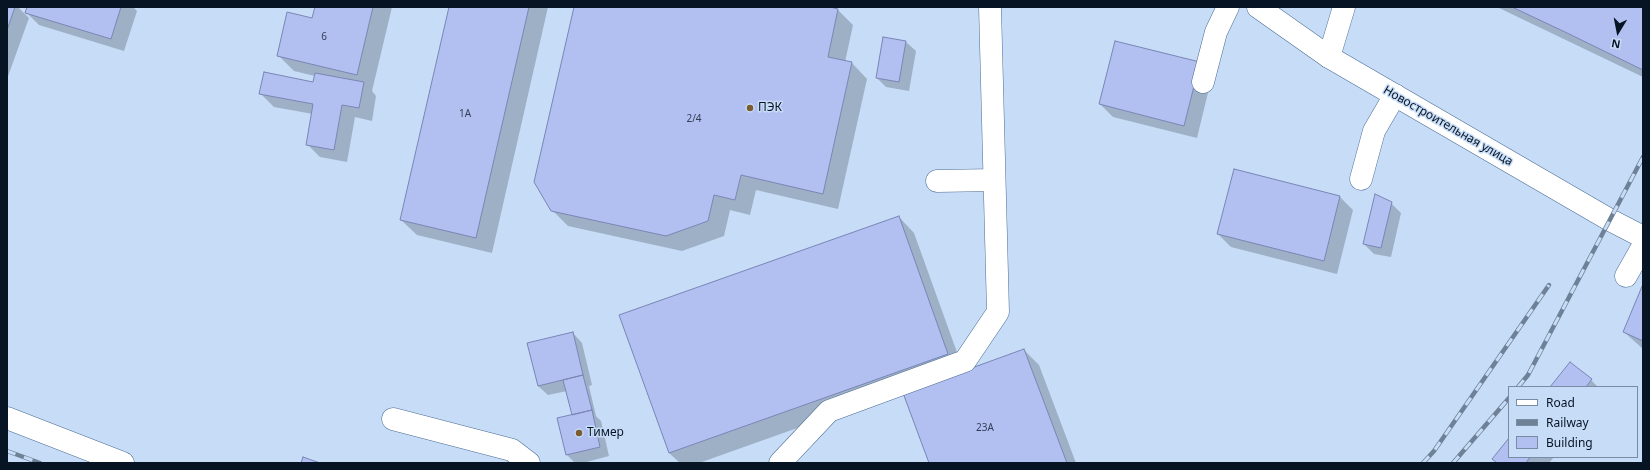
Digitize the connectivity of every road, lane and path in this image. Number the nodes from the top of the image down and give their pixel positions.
1 (990, 7) edge
2 (1228, 7) edge
3 (1258, 7) edge
4 (1344, 7) edge
5 (1329, 56) junction
6 (1203, 82) dead end
7 (1394, 94) junction
8 (1361, 179) dead end
9 (994, 180) junction
10 (937, 181) dead end
11 (1643, 237) edge
12 (1643, 246) edge
13 (1626, 276) dead end
14 (7, 418) edge
15 (393, 419) dead end
16 (123, 463) edge
17 (528, 463) edge
18 (780, 463) edge

1 - 9 main road
2 - 6 main road
3 - 5 main road, Новостроительная улица
4 - 5 main road
5 - 7 main road, Новостроительная улица
7 - 8 main road
7 - 11 main road, Новостроительная улица
9 - 10 main road
9 - 18 main road
12 - 13 main road
14 - 16 main road
15 - 17 main road

